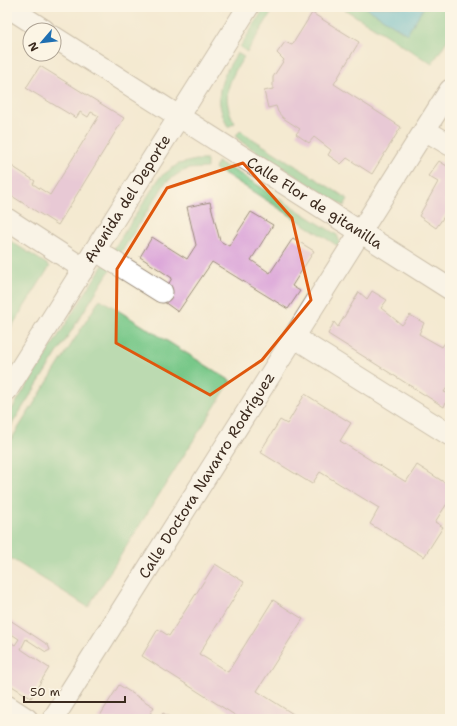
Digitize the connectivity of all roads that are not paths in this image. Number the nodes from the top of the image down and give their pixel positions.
1 (8, 7) edge
2 (248, 7) edge
3 (31, 22) edge
4 (62, 42) edge
5 (450, 90) edge
6 (179, 117) junction
7 (425, 130) junction
8 (450, 145) edge
9 (7, 219) edge
10 (360, 232) junction
11 (95, 250) junction
12 (84, 269) junction
13 (450, 289) edge
14 (162, 292) dead end
15 (294, 337) junction
16 (7, 390) edge
17 (450, 435) edge
18 (7, 706) edge
19 (27, 719) edge
20 (53, 719) edge

1 - 3 street
2 - 6 street, Avenida del Deporte
4 - 6 street, Calle Flor de gitanilla
5 - 7 street, Calle Doctora Navarro Rodríguez
6 - 10 street, Calle Flor de gitanilla
6 - 11 street, Avenida del Deporte
7 - 8 street
7 - 10 street, Calle Doctora Navarro Rodríguez
9 - 12 street
10 - 13 street, Calle Flor de gitanilla
10 - 15 street, Calle Doctora Navarro Rodríguez
11 - 12 street, Avenida del Deporte
11 - 14 street
12 - 16 street, Avenida del Deporte
15 - 17 street
15 - 20 street, Calle Doctora Navarro Rodríguez
18 - 19 street

